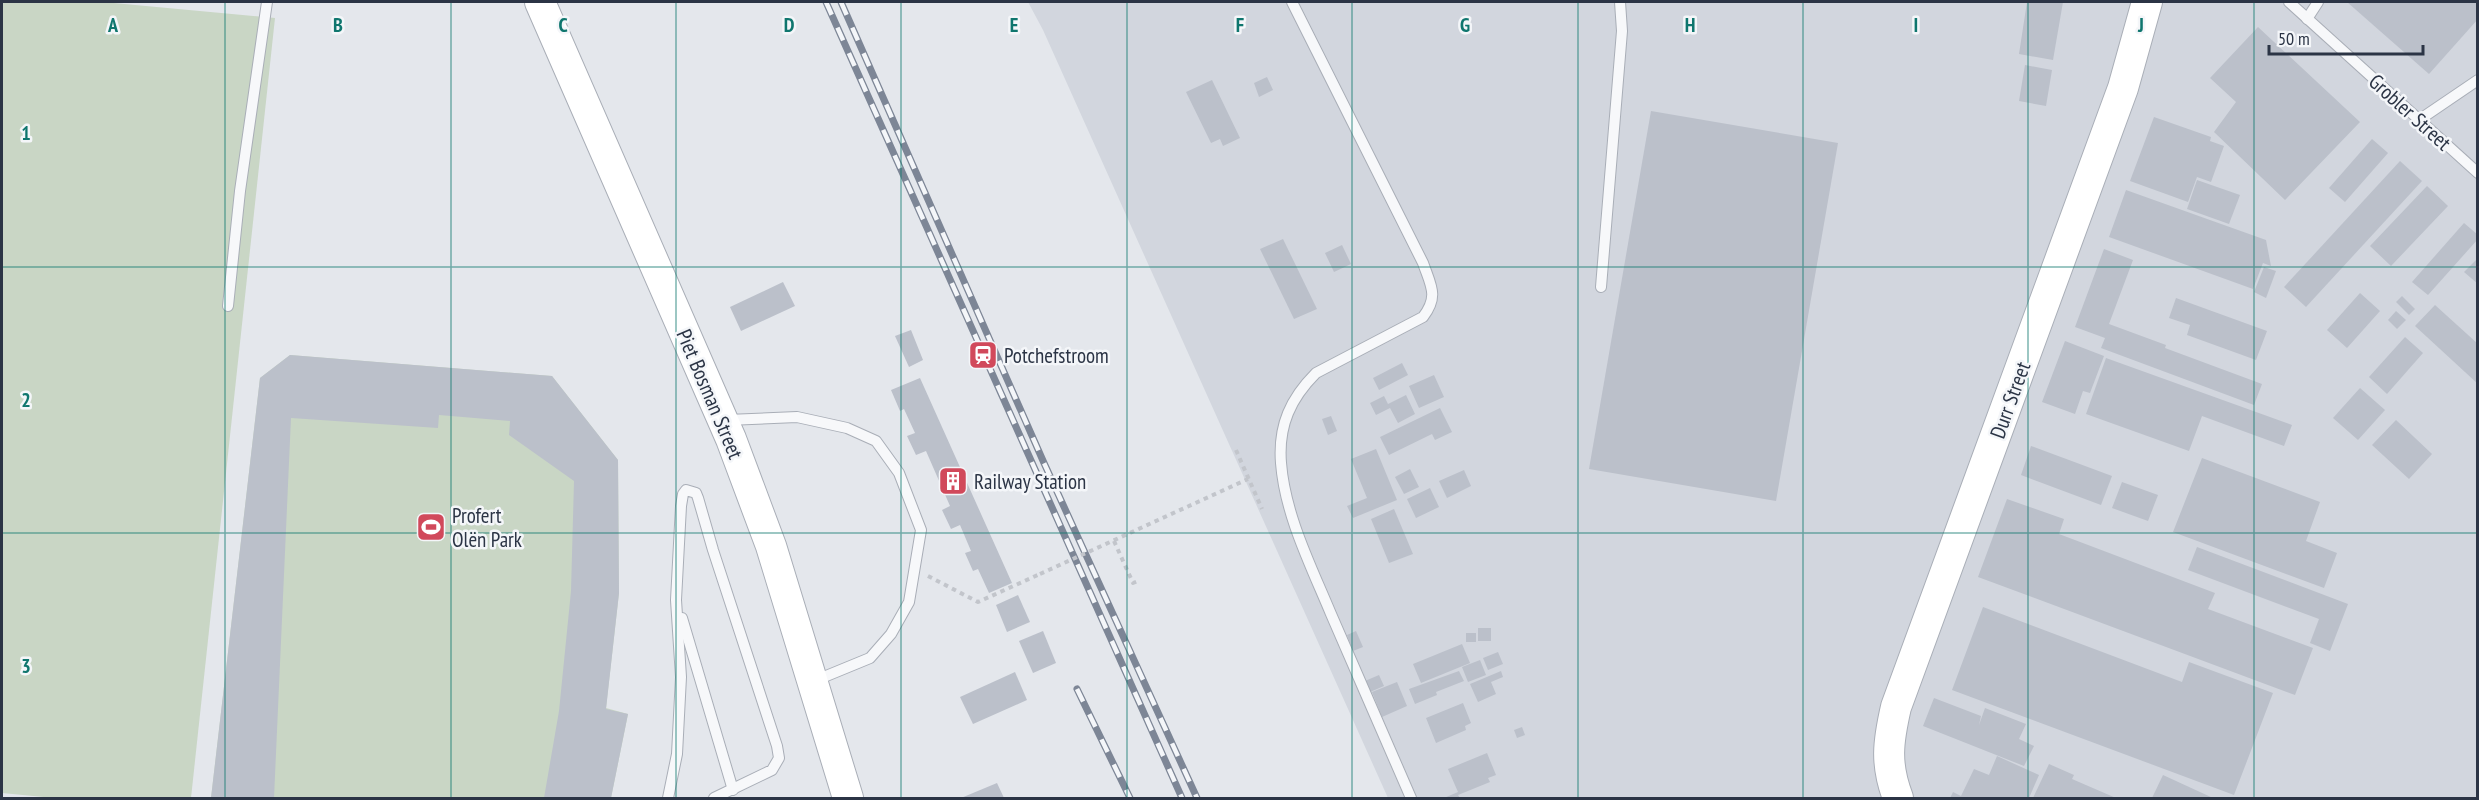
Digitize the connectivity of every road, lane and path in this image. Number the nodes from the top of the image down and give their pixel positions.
1 (267, 2) edge
2 (540, 2) edge
3 (1292, 2) edge
4 (1620, 2) edge
5 (2147, 2) edge
6 (2289, 2) edge
7 (2318, 2) edge
8 (2307, 18) junction
9 (2478, 80) edge
10 (2419, 120) junction
11 (2478, 173) edge
12 (1601, 287) dead end
13 (228, 306) dead end
14 (723, 420) junction
15 (1236, 450) dead end
16 (1248, 478) junction
17 (1262, 509) dead end
18 (1114, 541) junction
19 (914, 569) junction
20 (1138, 581) dead end
21 (676, 600) junction
22 (814, 681) junction
23 (733, 790) junction
24 (668, 798) edge
25 (714, 798) edge
26 (848, 798) edge
27 (1411, 798) edge
28 (1898, 798) edge

1 - 13 lane
2 - 14 street, Piet Bosman Street
3 - 27 lane
4 - 12 lane
5 - 28 street, Durr Street
6 - 8 lane, Grobler Street
7 - 8 lane
8 - 10 lane, Grobler Street
9 - 10 lane
10 - 11 lane, Grobler Street
14 - 19 lane
14 - 22 street, Piet Bosman Street
15 - 16 path
16 - 17 path
16 - 18 path, bridge
18 - 19 path, bridge
18 - 20 path
19 - 22 lane
21 - 23 lane
21 - 23 lane
21 - 24 lane
22 - 26 street, Piet Bosman Street
23 - 25 lane

